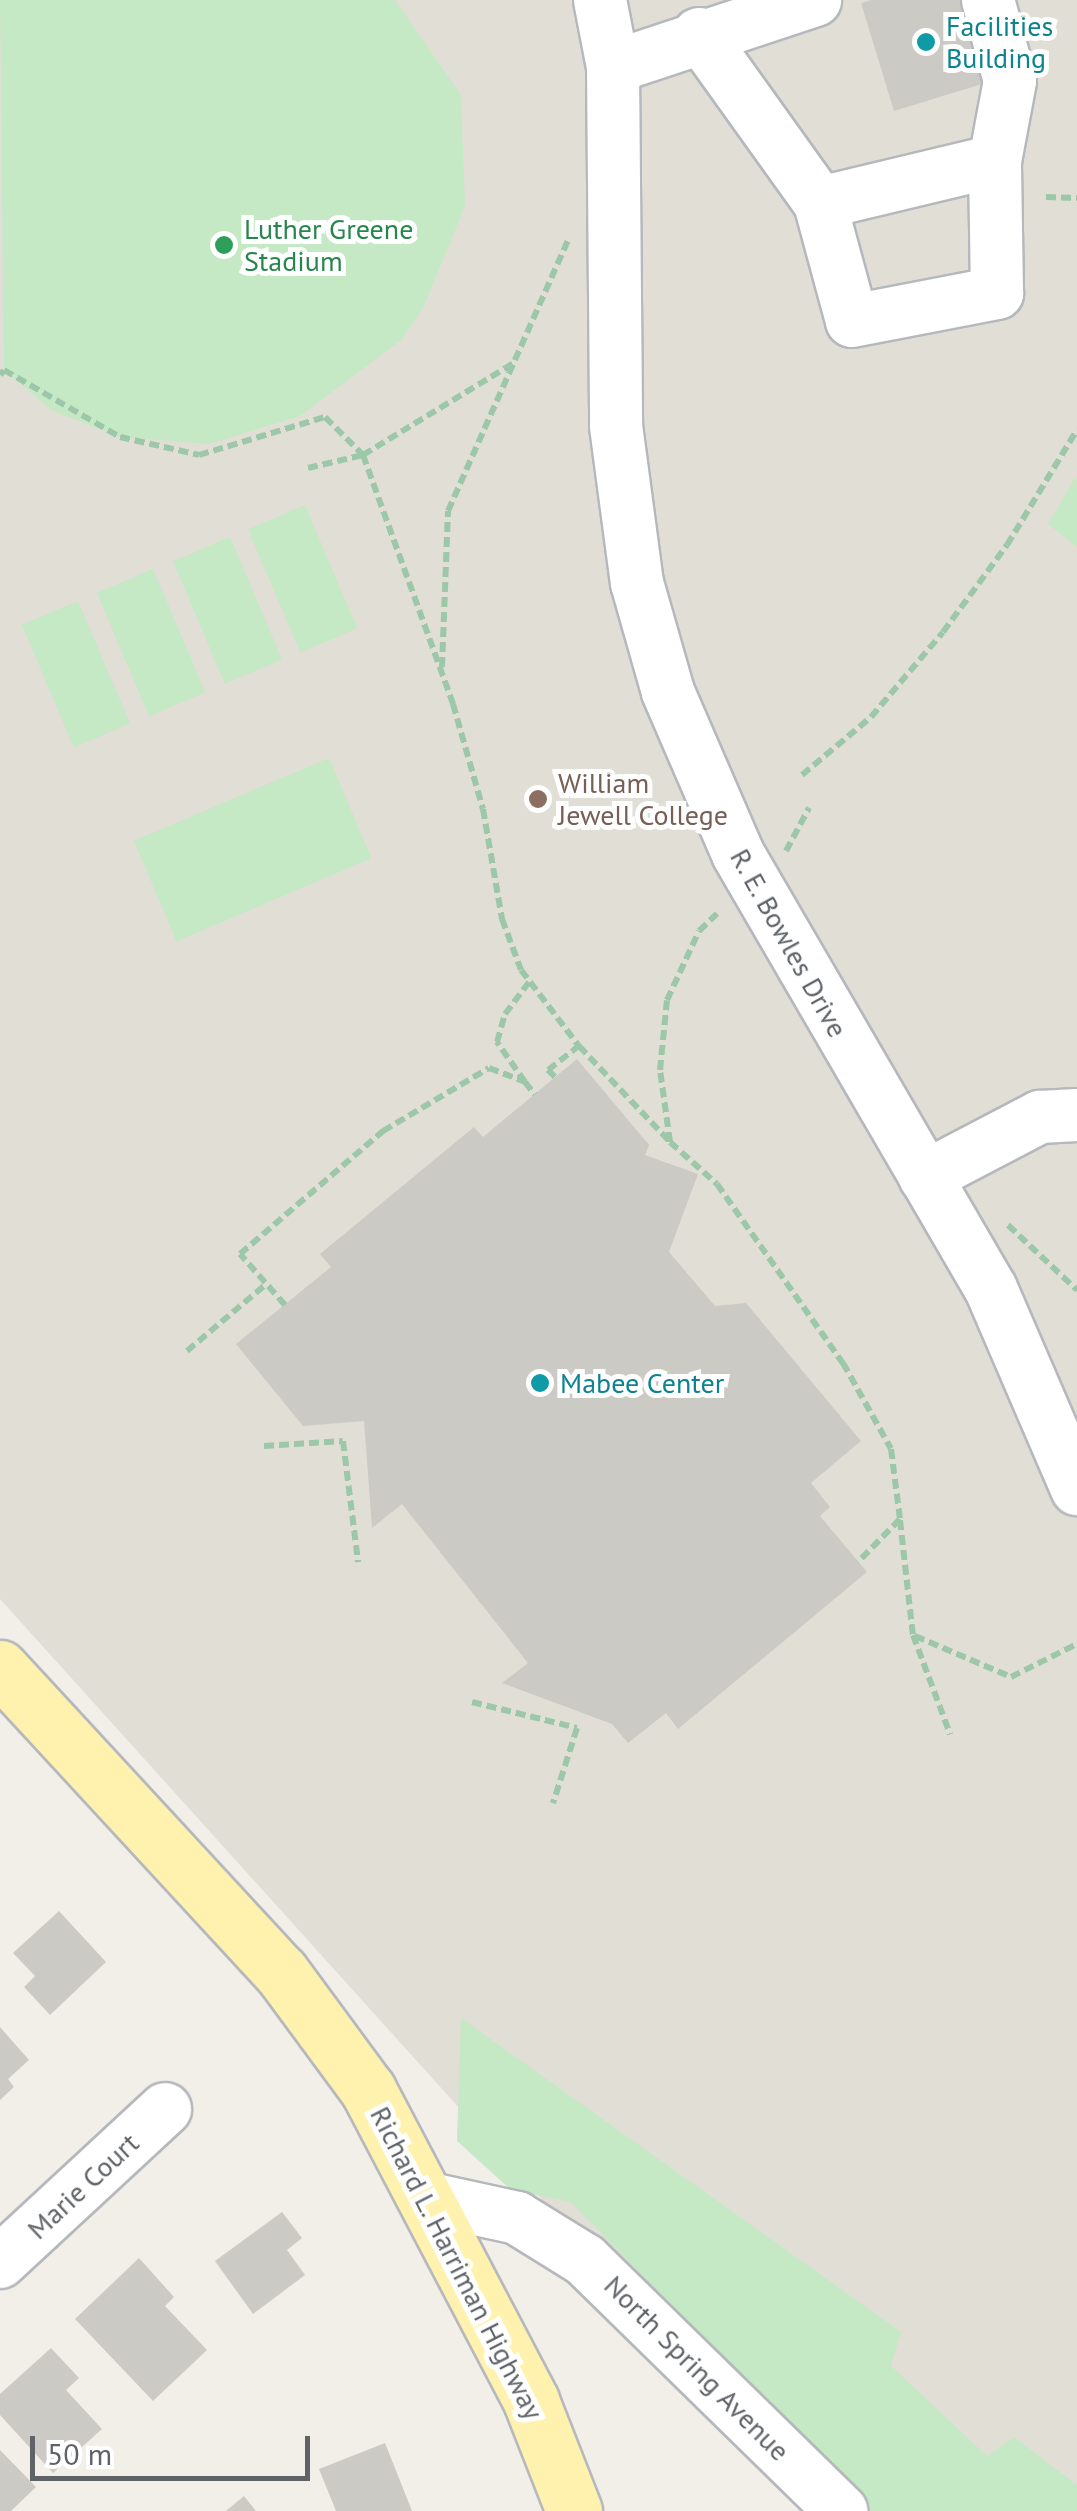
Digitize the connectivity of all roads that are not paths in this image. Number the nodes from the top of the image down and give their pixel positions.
1 (600, 0) edge
2 (815, 0) edge
3 (988, 0) edge
4 (706, 17) edge
5 (614, 66) junction
6 (995, 161) junction
7 (820, 203) junction
8 (1077, 1115) edge
9 (924, 1177) junction
10 (1077, 1489) edge
11 (0, 1668) edge
12 (165, 2109) dead end
13 (430, 2198) junction
14 (0, 2262) edge
15 (574, 2511) edge
16 (841, 2511) edge

1 - 5 street, R. E. Bowles Drive
2 - 4 street
3 - 6 street
4 - 5 street
4 - 7 street
5 - 9 street, R. E. Bowles Drive
6 - 7 street
6 - 7 street
8 - 9 street
9 - 10 street, R. E. Bowles Drive
11 - 13 main road, Richard L. Harriman Highway
12 - 14 street, Marie Court
13 - 15 main road, Richard L. Harriman Highway
13 - 16 street, North Spring Avenue

